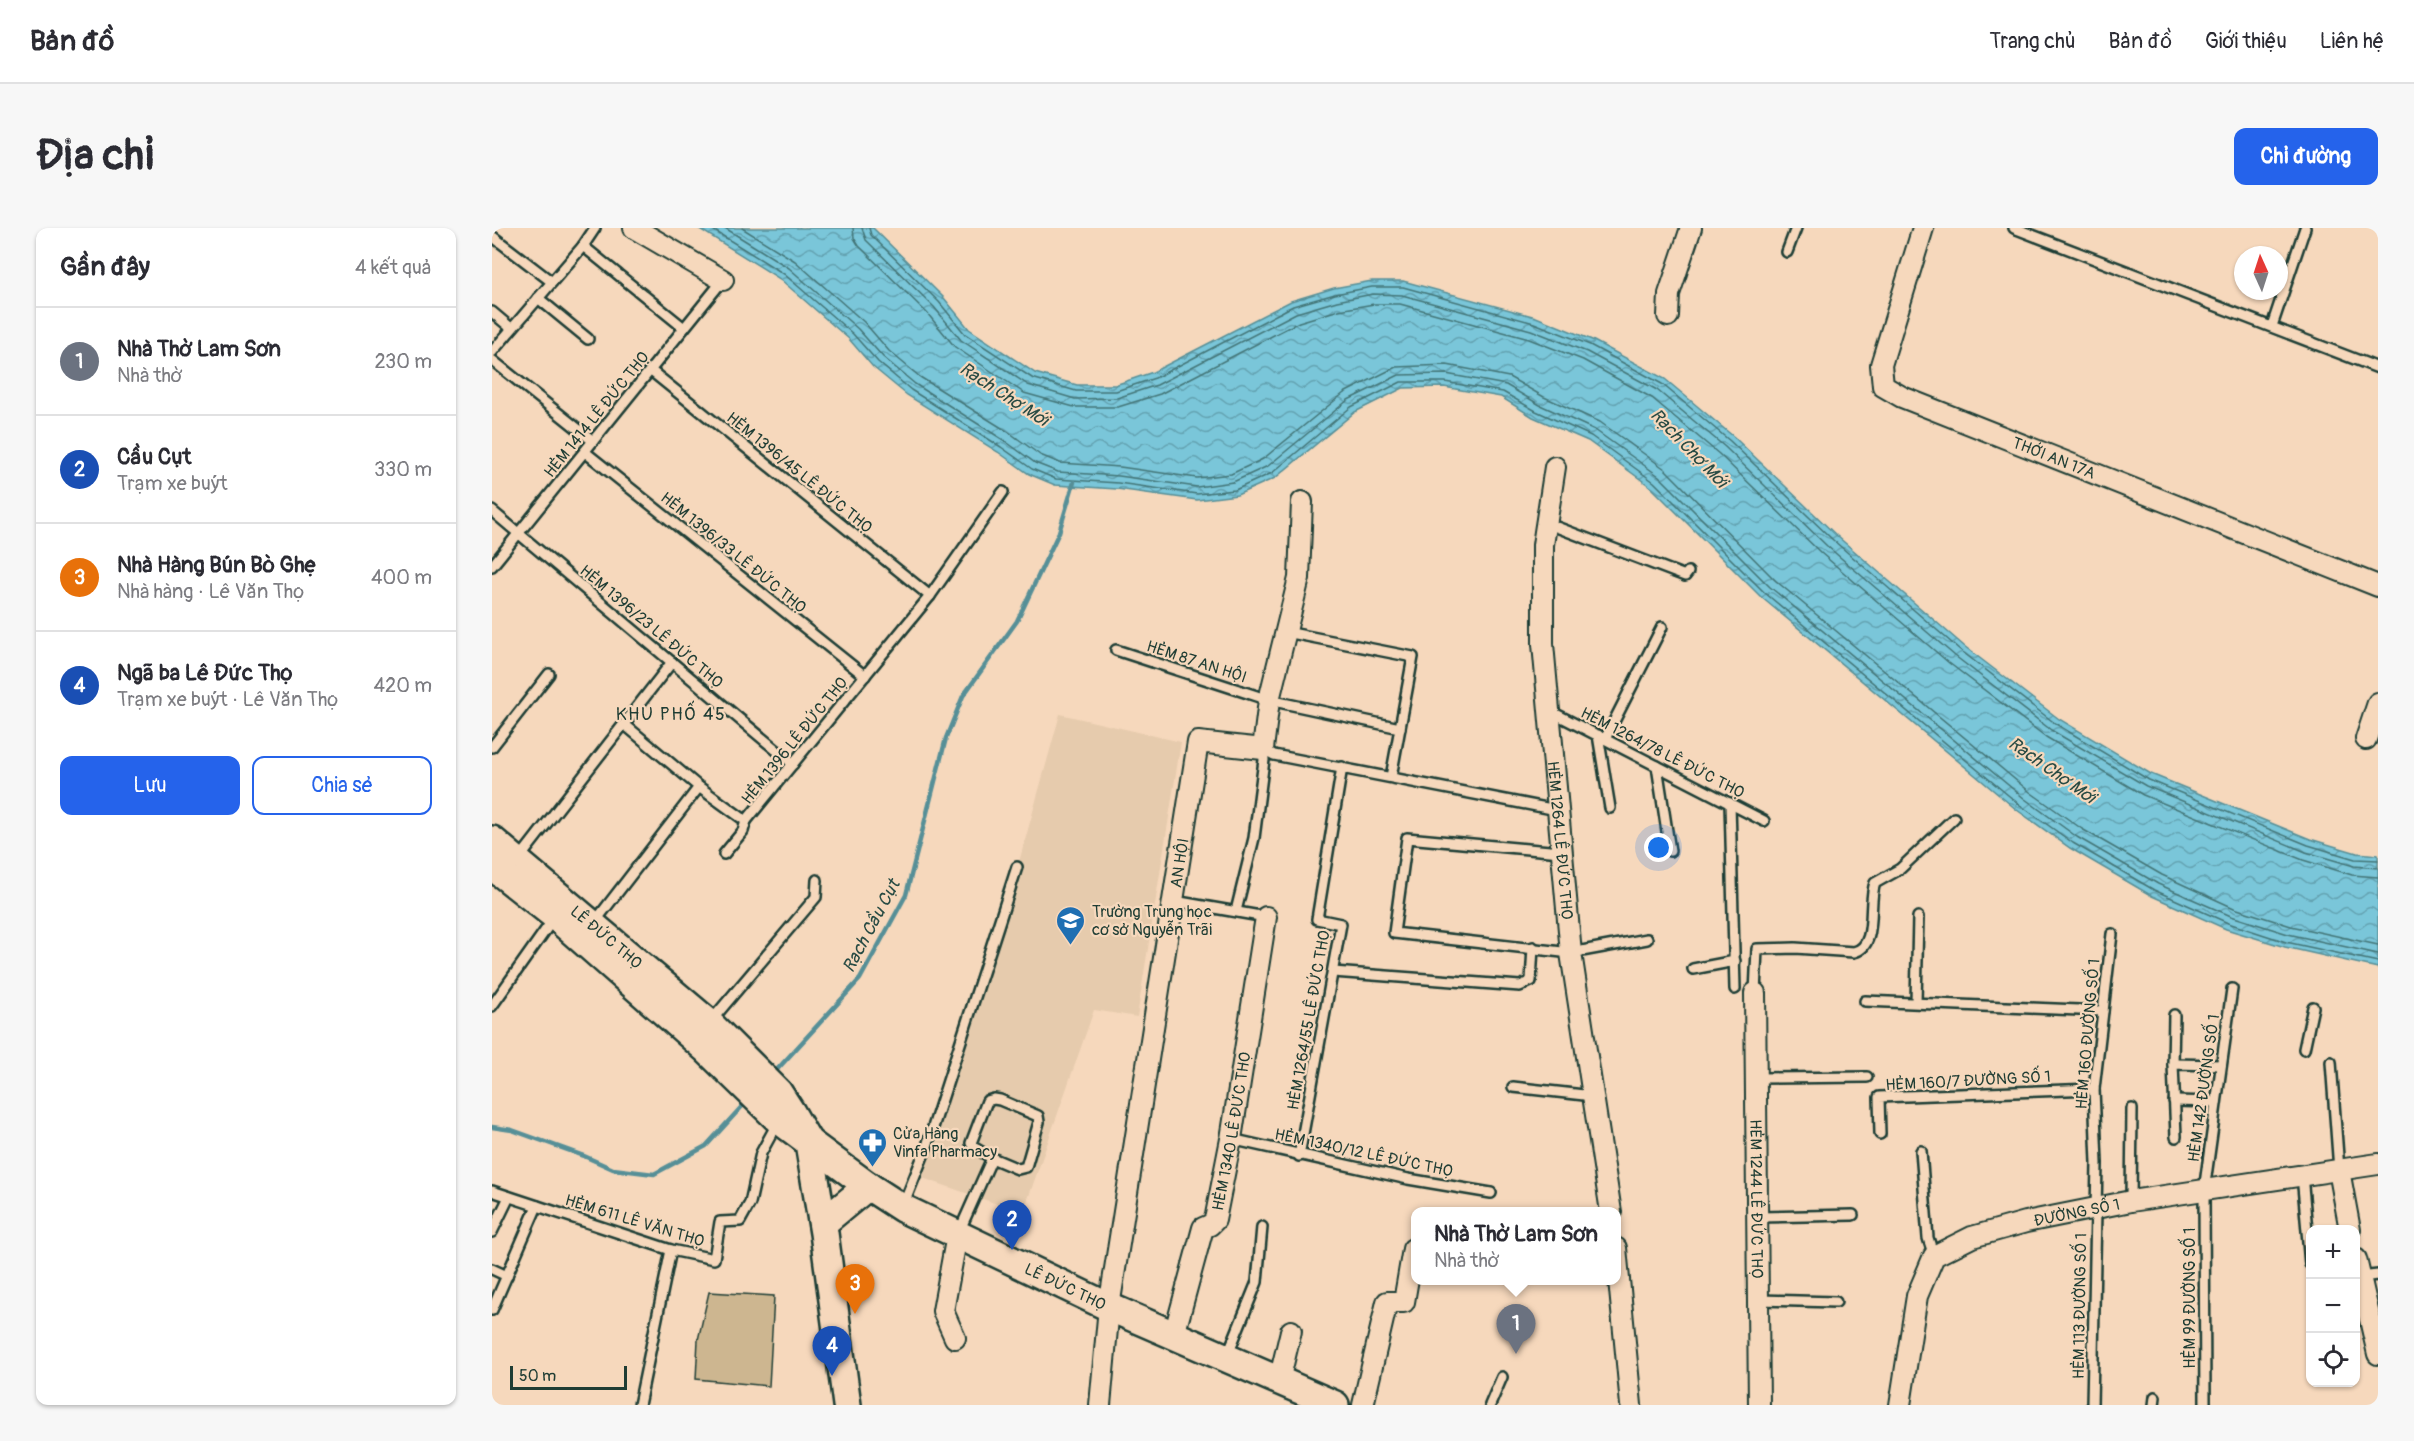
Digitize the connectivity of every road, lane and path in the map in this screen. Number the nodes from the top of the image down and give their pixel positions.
1 (595, 228) edge
2 (634, 228) edge
3 (1691, 228) edge
4 (1796, 228) edge
5 (1923, 228) edge
6 (2014, 228) edge
7 (2305, 228) edge
8 (492, 236) edge
9 (583, 246) junction
10 (1787, 252) dead end
11 (723, 280) joint
12 (552, 282) junction
13 (538, 298) junction
14 (492, 312) edge
15 (1668, 316) dead end
16 (2272, 326) junction
17 (511, 328) junction
18 (684, 328) junction
19 (588, 339) dead end
20 (492, 352) edge
21 (492, 360) edge
22 (2378, 368) edge
23 (650, 370) junction
24 (593, 441) junction
25 (585, 452) junction
26 (1555, 467) dead end
27 (1003, 492) dead end
28 (1302, 502) dead end
29 (492, 511) edge
30 (1546, 523) junction
31 (519, 533) junction
32 (492, 567) edge
33 (1688, 572) dead end
34 (2378, 586) edge
35 (930, 596) junction
36 (1662, 627) dead end
37 (1286, 632) junction
38 (1116, 650) dead end
39 (672, 663) junction
40 (549, 674) dead end
41 (865, 676) junction
42 (1269, 700) junction
43 (2378, 703) edge
44 (1548, 710) junction
45 (624, 724) junction
46 (1400, 728) junction
47 (1602, 737) junction
48 (2366, 739) dead end
49 (492, 747) edge
50 (1263, 748) junction
51 (793, 764) junction
52 (1658, 766) junction
53 (1342, 767) junction
54 (1391, 777) junction
55 (699, 787) junction
56 (1730, 803) junction
57 (1610, 808) dead end
58 (1557, 810) junction
59 (1954, 818) dead end
60 (747, 821) junction
61 (1764, 821) dead end
62 (492, 840) edge
63 (1561, 852) junction
64 (1670, 852) dead end
65 (724, 854) dead end
66 (505, 863) edge
67 (1017, 867) dead end
68 (817, 880) dead end
69 (1174, 901) junction
70 (1236, 911) junction
71 (555, 916) junction
72 (1266, 917) joint
73 (1918, 917) dead end
74 (593, 924) junction
75 (2112, 934) dead end
76 (1647, 939) dead end
77 (1533, 947) junction
78 (1570, 953) junction
79 (1735, 962) junction
80 (1694, 969) dead end
81 (1333, 972) junction
82 (1736, 989) dead end
83 (2232, 989) dead end
84 (496, 992) edge
85 (1755, 993) joint
86 (1865, 1001) dead end
87 (1916, 1002) junction
88 (492, 1006) edge
89 (2313, 1007) dead end
90 (2103, 1011) junction
91 (2174, 1015) dead end
92 (712, 1035) junction
93 (2304, 1049) dead end
94 (2331, 1062) dead end
95 (2173, 1064) junction
96 (2221, 1065) junction
97 (1867, 1077) dead end
98 (1758, 1078) junction
99 (1513, 1087) dead end
100 (2094, 1089) junction
101 (1593, 1096) junction
102 (2174, 1101) junction
103 (2216, 1102) junction
104 (773, 1105) junction
105 (2132, 1109) dead end
106 (1880, 1134) dead end
107 (2176, 1137) dead end
108 (1231, 1139) junction
109 (809, 1143) junction
110 (1921, 1150) dead end
111 (1299, 1156) junction
112 (992, 1158) junction
113 (836, 1163) junction
114 (2378, 1164) edge
115 (2339, 1170) junction
116 (2302, 1175) junction
117 (868, 1186) junction
118 (492, 1191) edge
119 (2204, 1191) junction
120 (1491, 1193) dead end
121 (510, 1197) junction
122 (2132, 1201) junction
123 (537, 1206) junction
124 (1610, 1207) edge
125 (902, 1208) junction
126 (2096, 1208) junction
127 (1853, 1215) dead end
128 (1758, 1216) junction
129 (823, 1223) junction
130 (2306, 1225) edge
131 (2349, 1225) edge
132 (1262, 1227) dead end
133 (492, 1232) edge
134 (957, 1235) junction
135 (671, 1250) junction
136 (1934, 1256) junction
137 (1411, 1261) edge
138 (492, 1269) edge
139 (507, 1276) junction
140 (2362, 1280) edge
141 (1620, 1285) edge
142 (1759, 1300) junction
143 (1836, 1302) dead end
144 (1109, 1307) junction
145 (492, 1310) edge
146 (1291, 1331) dead end
147 (1174, 1335) junction
148 (955, 1338) dead end
149 (2378, 1354) edge
150 (1227, 1358) junction
151 (1502, 1377) dead end
152 (1288, 1391) edge
153 (639, 1405) edge
154 (847, 1405) edge
155 (1100, 1405) edge
156 (1335, 1405) edge
157 (1363, 1405) edge
158 (1490, 1405) edge
159 (1631, 1405) edge
160 (1759, 1405) edge
161 (1900, 1405) edge
162 (2092, 1405) edge
163 (2205, 1405) edge

1 - 9 lane
2 - 11 street
3 - 15 street
4 - 10 lane
5 - 34 street, THỚI AN 17A
6 - 16 lane
7 - 16 lane
8 - 12 lane
9 - 12 lane
9 - 18 lane
11 - 18 lane, HẺM 1414 LÊ ĐỨC THỌ
12 - 13 lane
13 - 17 lane
13 - 19 lane
14 - 17 lane
16 - 22 lane
17 - 20 lane
18 - 23 lane, HẺM 1414 LÊ ĐỨC THỌ
21 - 24 lane
23 - 24 lane, HẺM 1414 LÊ ĐỨC THỌ
23 - 35 lane, HẺM 1396/45 LÊ ĐỨC THỌ
24 - 25 lane, HẺM 1414 LÊ ĐỨC THỌ
25 - 31 lane, HẺM 1414 LÊ ĐỨC THỌ
25 - 41 lane, HẺM 1396/33 LÊ ĐỨC THỌ
26 - 30 street, HẺM 1264 LÊ ĐỨC THỌ
27 - 35 lane, HẺM 1396 LÊ ĐỨC THỌ
28 - 37 street
29 - 31 lane, HẺM 1396/23 LÊ ĐỨC THỌ
30 - 33 lane
30 - 44 street, HẺM 1264 LÊ ĐỨC THỌ
31 - 32 lane, HẺM 1414 LÊ ĐỨC THỌ
31 - 39 lane, HẺM 1396/23 LÊ ĐỨC THỌ
35 - 41 lane, HẺM 1396 LÊ ĐỨC THỌ
36 - 47 lane
37 - 42 street
37 - 46 lane
38 - 42 lane, HẺM 87 AN HỘI
39 - 45 lane
39 - 51 lane, HẺM 1396/23 LÊ ĐỨC THỌ
40 - 49 lane
41 - 51 lane, HẺM 1396 LÊ ĐỨC THỌ
42 - 46 lane
42 - 50 street
43 - 48 street
44 - 47 lane, HẺM 1264/78 LÊ ĐỨC THỌ
44 - 58 street, HẺM 1264 LÊ ĐỨC THỌ
45 - 55 lane, HẺM 1396 LÊ ĐỨC THỌ
45 - 66 lane
46 - 54 lane
47 - 52 lane, HẺM 1264/78 LÊ ĐỨC THỌ
47 - 57 lane
50 - 53 lane
50 - 69 street, AN HỘI
50 - 70 lane
51 - 60 lane, HẺM 1396 LÊ ĐỨC THỌ
52 - 56 lane, HẺM 1264/78 LÊ ĐỨC THỌ
52 - 64 lane
53 - 54 lane
53 - 81 lane, HẺM 1264/55 LÊ ĐỨC THỌ
54 - 58 lane
55 - 60 lane, HẺM 1396 LÊ ĐỨC THỌ
55 - 74 lane
56 - 61 lane, HẺM 1264/78 LÊ ĐỨC THỌ
56 - 79 lane
58 - 63 street, HẺM 1264 LÊ ĐỨC THỌ
59 - 85 lane
60 - 65 lane
62 - 66 main road, LÊ ĐỨC THỌ
63 - 77 lane
63 - 78 street, HẺM 1264 LÊ ĐỨC THỌ
66 - 71 main road, LÊ ĐỨC THỌ
66 - 74 main road, LÊ ĐỨC THỌ
67 - 125 lane
68 - 92 lane
69 - 70 lane
69 - 144 street, AN HỘI
70 - 72 lane
71 - 84 lane
71 - 92 main road, LÊ ĐỨC THỌ
72 - 108 street, HẺM 1340 LÊ ĐỨC THỌ
73 - 87 lane
74 - 92 main road, LÊ ĐỨC THỌ
75 - 90 lane, HẺM 160 ĐƯỜNG SỐ 1
76 - 78 lane
77 - 78 lane
77 - 81 lane
78 - 101 street, HẺM 1264 LÊ ĐỨC THỌ
79 - 80 lane
79 - 82 lane
81 - 111 lane, HẺM 1264/55 LÊ ĐỨC THỌ
83 - 96 lane, HẺM 142 ĐƯỜNG SỐ 1
84 - 88 lane
85 - 98 street, HẺM 1244 LÊ ĐỨC THỌ
86 - 87 lane
87 - 90 lane
89 - 93 lane
90 - 100 lane, HẺM 160 ĐƯỜNG SỐ 1
91 - 95 lane
92 - 104 main road, LÊ ĐỨC THỌ
94 - 115 lane
95 - 96 lane
95 - 102 lane
96 - 103 lane, HẺM 142 ĐƯỜNG SỐ 1
97 - 98 lane
98 - 128 street, HẺM 1244 LÊ ĐỨC THỌ
99 - 101 lane
100 - 106 lane, HẺM 160/7 ĐƯỜNG SỐ 1
100 - 126 lane, HẺM 160 ĐƯỜNG SỐ 1
101 - 124 street, HẺM 1264 LÊ ĐỨC THỌ
102 - 103 lane
102 - 107 lane
103 - 119 lane, HẺM 142 ĐƯỜNG SỐ 1
104 - 109 main road, LÊ ĐỨC THỌ
104 - 135 lane, HẺM 611 LÊ VĂN THỌ
105 - 122 lane
108 - 111 lane, HẺM 1340/12 LÊ ĐỨC THỌ
108 - 147 street, HẺM 1340 LÊ ĐỨC THỌ
109 - 113 main road, LÊ ĐỨC THỌ
109 - 129 main road
110 - 136 lane
111 - 120 lane, HẺM 1340/12 LÊ ĐỨC THỌ
112 - 112 lane
112 - 134 lane
113 - 117 main road, LÊ ĐỨC THỌ
113 - 129 main road
114 - 115 street, ĐƯỜNG SỐ 1
115 - 116 street, ĐƯỜNG SỐ 1
115 - 131 street
116 - 119 street, ĐƯỜNG SỐ 1
116 - 130 lane
117 - 125 main road, LÊ ĐỨC THỌ
117 - 129 main road
118 - 121 lane, HẺM 611 LÊ VĂN THỌ
119 - 122 street, ĐƯỜNG SỐ 1
119 - 163 lane, HẺM 99 ĐƯỜNG SỐ 1
121 - 123 lane, HẺM 611 LÊ VĂN THỌ
121 - 133 lane
122 - 126 street, ĐƯỜNG SỐ 1
123 - 135 lane, HẺM 611 LÊ VĂN THỌ
123 - 139 lane
125 - 134 main road, LÊ ĐỨC THỌ
126 - 136 street, ĐƯỜNG SỐ 1
126 - 162 lane, HẺM 113 ĐƯỜNG SỐ 1
127 - 128 lane
128 - 142 street, HẺM 1244 LÊ ĐỨC THỌ
129 - 154 main road
132 - 150 lane
134 - 144 main road, LÊ ĐỨC THỌ
134 - 148 street
135 - 153 lane
136 - 161 street
137 - 157 street
138 - 139 lane
139 - 145 lane
140 - 149 street
141 - 159 street
142 - 143 lane
142 - 160 street, HẺM 1244 LÊ ĐỨC THỌ
144 - 147 main road, LÊ ĐỨC THỌ
144 - 155 street, AN HỘI
146 - 152 street
147 - 150 main road, LÊ ĐỨC THỌ
150 - 152 main road, LÊ ĐỨC THỌ
151 - 158 lane
152 - 156 main road, LÊ ĐỨC THỌ

